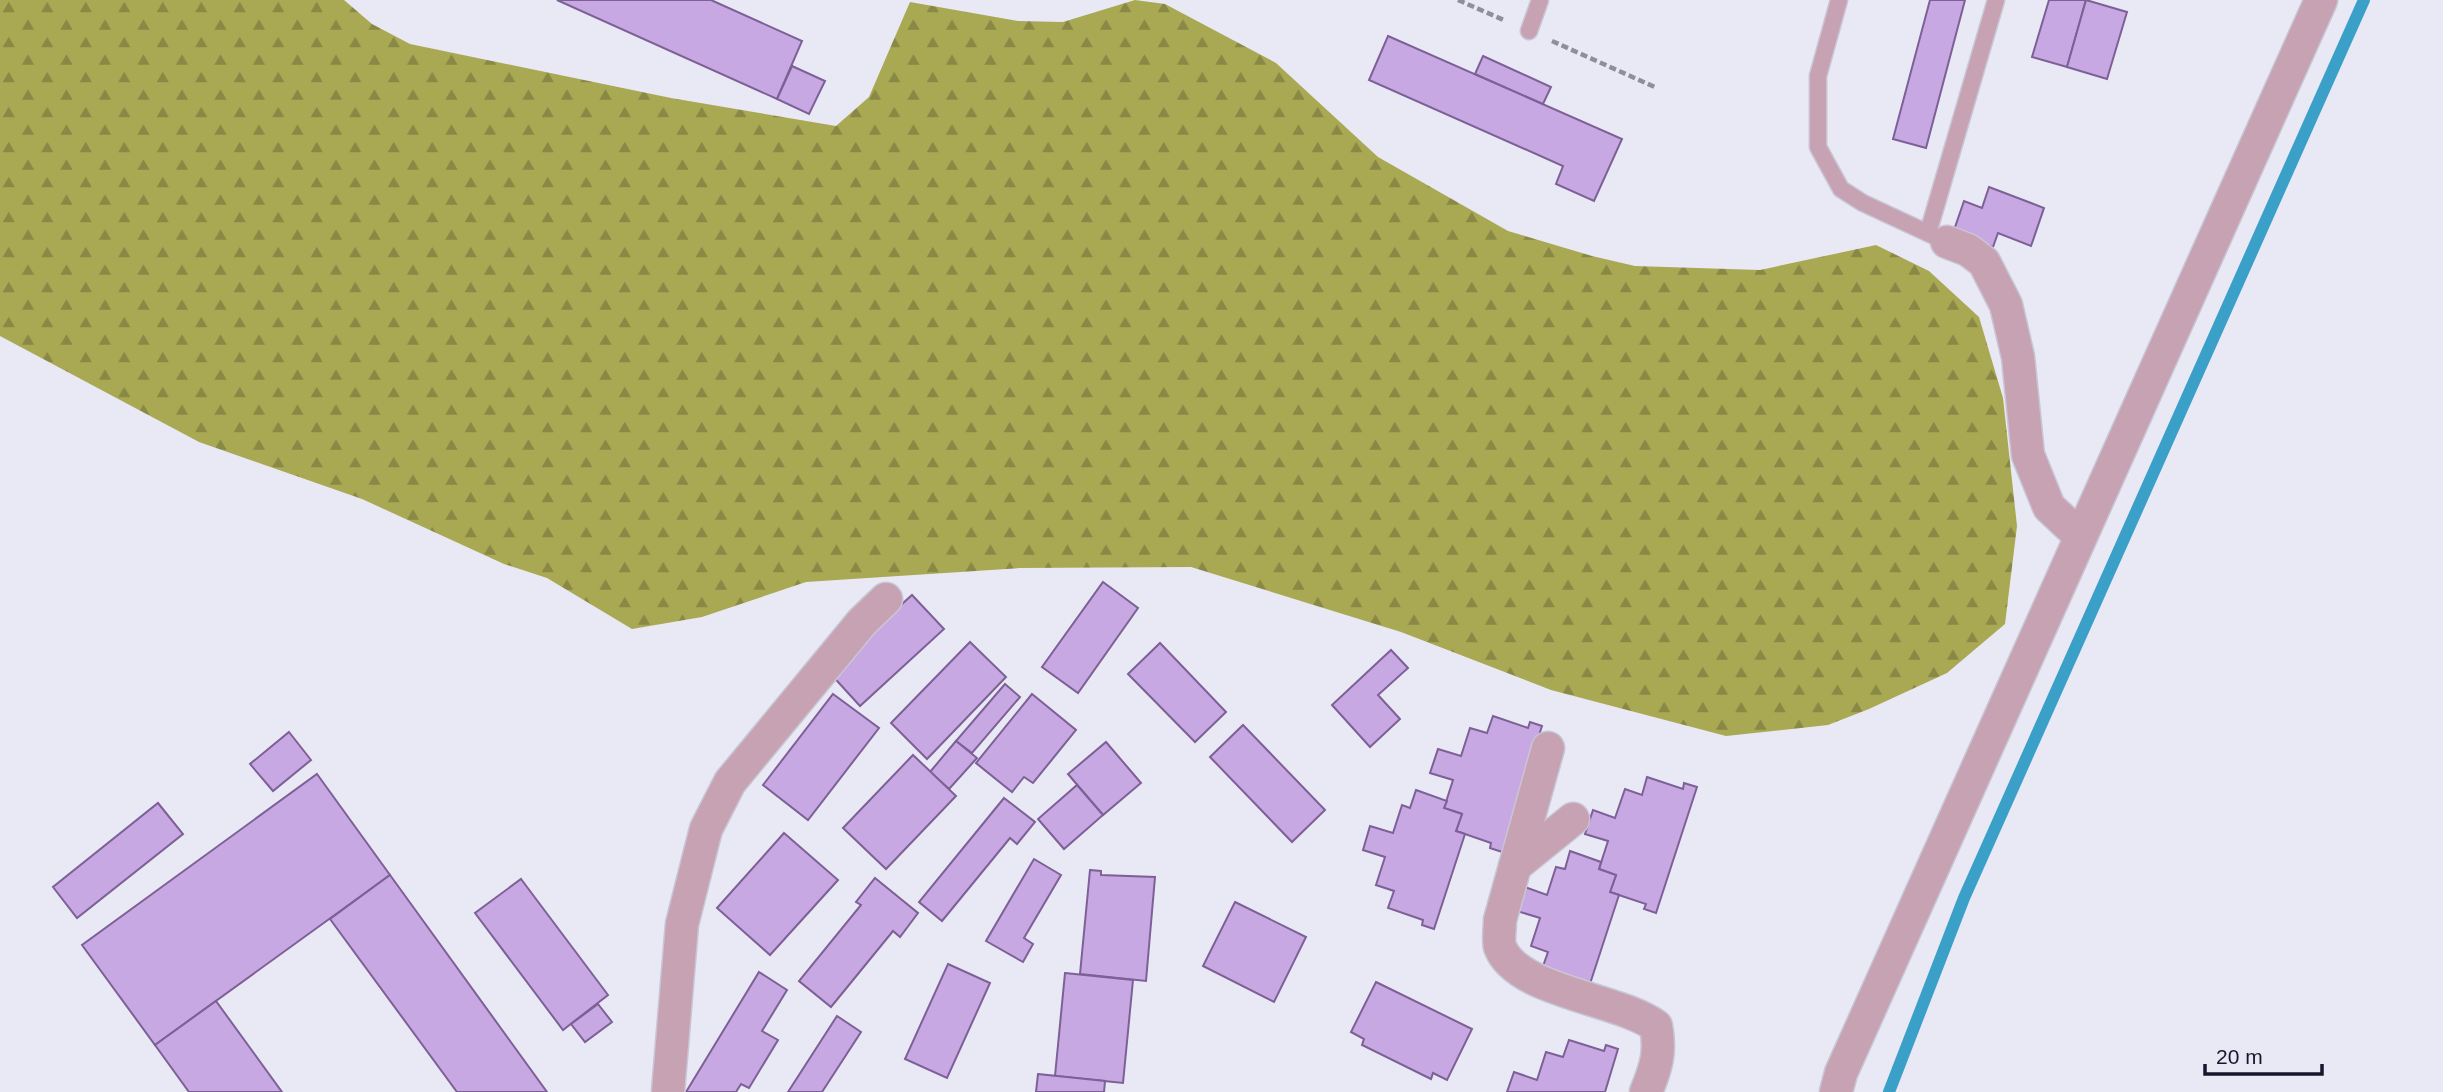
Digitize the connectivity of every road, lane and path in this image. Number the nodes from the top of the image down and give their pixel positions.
1 (1540, 0) edge
2 (1839, 0) edge
3 (1996, 0) edge
4 (2321, 0) edge
5 (1529, 31) dead end
6 (1937, 238) junction
7 (2080, 537) junction
8 (886, 599) dead end
9 (1548, 748) dead end
10 (1573, 819) dead end
11 (1515, 866) junction
12 (667, 1092) edge
13 (1646, 1092) edge
14 (1836, 1092) edge

1 - 5 lane
2 - 6 lane
3 - 6 lane
4 - 7 street
6 - 7 street
7 - 14 street
8 - 12 street
9 - 11 street
10 - 11 street
11 - 13 street

